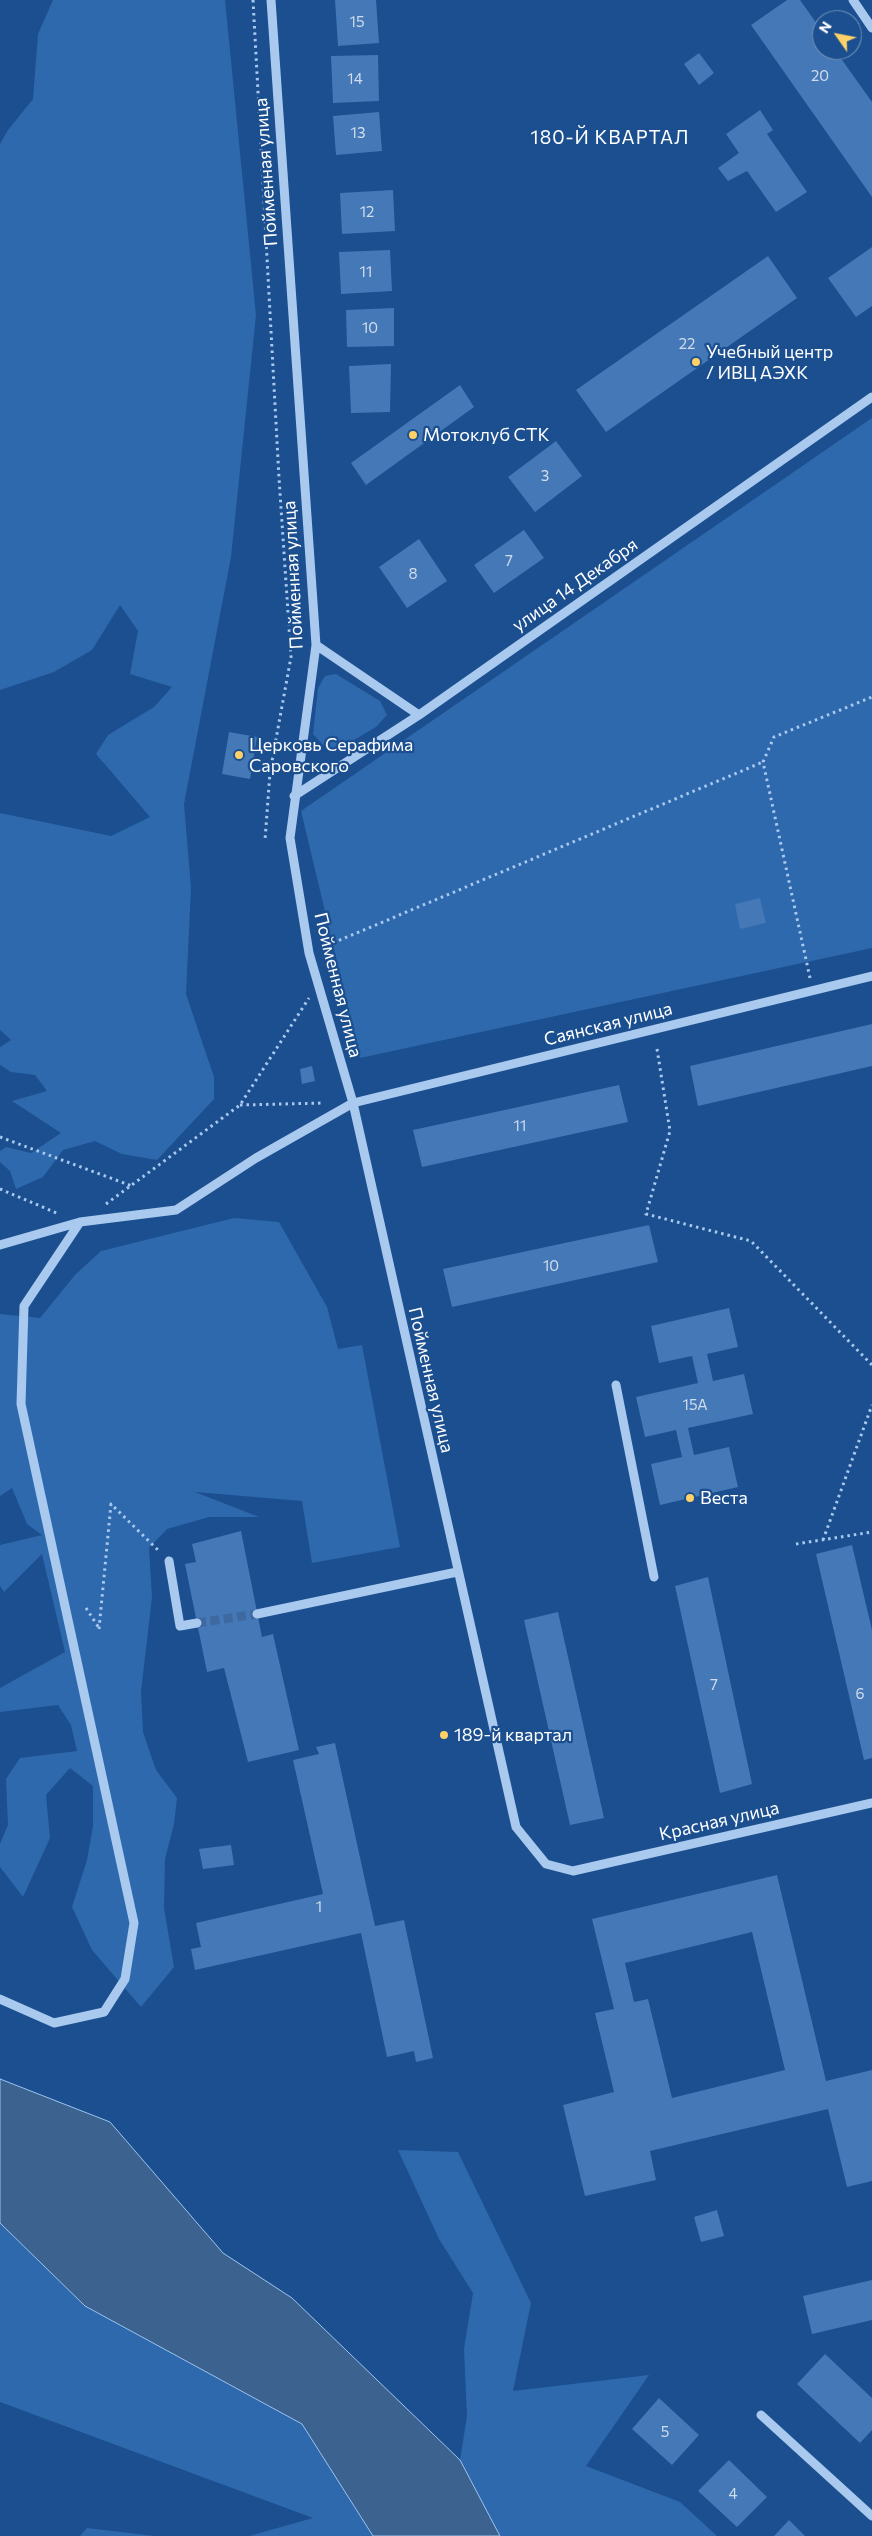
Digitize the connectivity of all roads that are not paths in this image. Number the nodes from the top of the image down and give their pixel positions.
1 (271, 0) edge
2 (853, 0) edge
3 (872, 28) edge
4 (872, 397) edge
5 (316, 645) junction
6 (419, 715) junction
7 (294, 796) junction
8 (872, 976) edge
9 (352, 1103) junction
10 (80, 1222) junction
11 (0, 1245) edge
12 (616, 1385) dead end
13 (169, 1561) road end
14 (458, 1572) junction
15 (654, 1578) dead end
16 (257, 1614) tunnel mouth
17 (197, 1623) tunnel mouth
18 (872, 1803) edge
19 (573, 1871) joint
20 (0, 1999) edge
21 (761, 2415) dead end
22 (872, 2516) edge

1 - 5 street, Пойменная улица
2 - 3 street
4 - 6 street, улица 14 Декабря
5 - 6 street
5 - 7 street, Пойменная улица
6 - 7 street, улица 14 Декабря
7 - 9 street, Пойменная улица
8 - 9 street, Саянская улица
9 - 10 street, Саянская улица
9 - 14 street, Пойменная улица
10 - 11 street, Саянская улица
10 - 20 street
12 - 15 street
13 - 17 street
14 - 16 street
14 - 19 street, Пойменная улица
18 - 19 street, Красная улица
21 - 22 street

